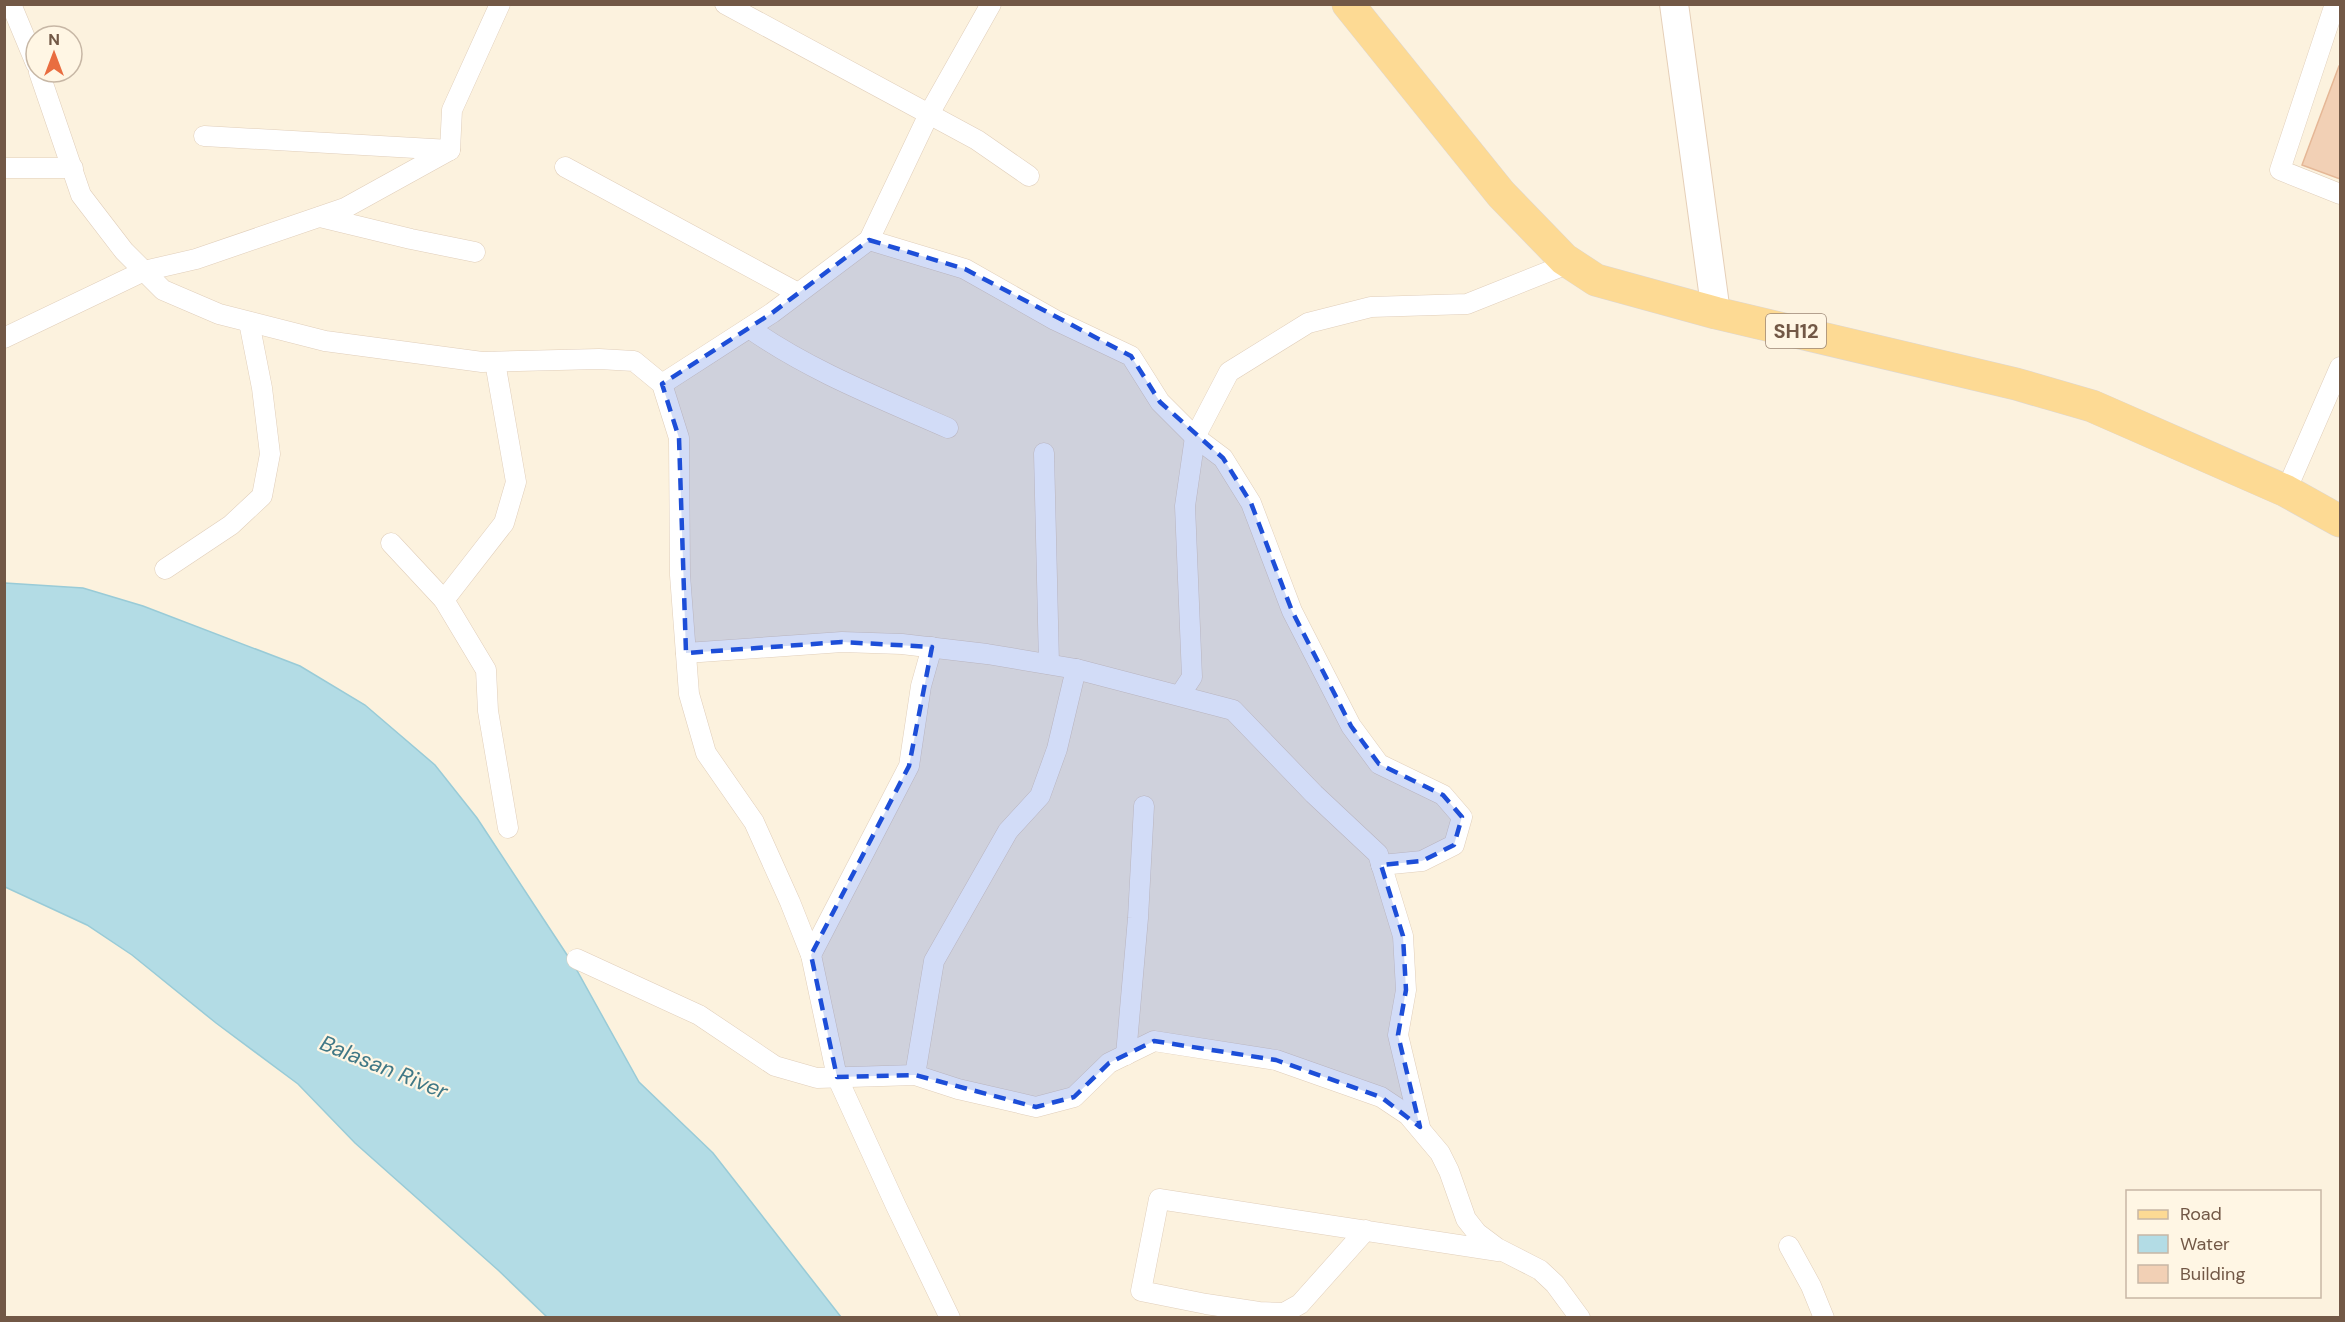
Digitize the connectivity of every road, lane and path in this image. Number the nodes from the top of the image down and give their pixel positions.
1 (11, 4) edge
2 (500, 4) edge
3 (724, 4) edge
4 (1348, 4) edge
5 (1674, 4) edge
6 (2335, 4) edge
7 (986, 6) edge
8 (24, 35) edge
9 (43, 84) edge
10 (929, 114) junction
11 (204, 136) dead end
12 (450, 150) junction
13 (565, 167) dead end
14 (4, 168) edge
15 (73, 168) junction
16 (1029, 176) dead end
17 (2340, 194) edge
18 (319, 216) junction
19 (869, 240) junction
20 (476, 252) dead end
21 (1570, 263) junction
22 (144, 271) junction
23 (798, 293) junction
24 (1716, 312) junction
25 (249, 322) junction
26 (749, 328) junction
27 (4, 338) edge
28 (495, 362) junction
29 (2340, 367) edge
30 (662, 384) junction
31 (948, 428) dead end
32 (1195, 437) junction
33 (1044, 453) dead end
34 (2286, 490) junction
35 (2340, 521) edge
36 (391, 543) dead end
37 (165, 569) dead end
38 (444, 600) junction
39 (932, 647) junction
40 (686, 653) junction
41 (1049, 664) junction
42 (1076, 669) junction
43 (1180, 695) junction
44 (1144, 806) dead end
45 (508, 828) dead end
46 (1381, 865) junction
47 (811, 955) junction
48 (577, 959) dead end
49 (1126, 1055) junction
50 (915, 1075) junction
51 (837, 1077) junction
52 (1420, 1126) junction
53 (1366, 1230) junction
54 (1789, 1246) dead end
55 (1506, 1252) junction
56 (950, 1317) edge
57 (1580, 1317) edge
58 (1824, 1317) edge

1 - 8 street
2 - 12 street
3 - 10 street
4 - 21 main road, SH12
5 - 24 street
6 - 17 street
7 - 10 street
9 - 15 street
10 - 16 street
10 - 19 street
11 - 12 street
12 - 18 street
13 - 23 street
14 - 15 street
15 - 22 street
18 - 20 street
18 - 22 street
19 - 23 street
19 - 32 street
21 - 24 main road, SH12
21 - 32 street
22 - 25 street
22 - 27 street
23 - 26 street
24 - 34 main road, SH12
25 - 28 street
25 - 37 street
26 - 30 street
26 - 31 street
28 - 30 street
28 - 38 street
29 - 34 street
30 - 40 street
32 - 43 street
32 - 46 street
33 - 41 street
34 - 35 main road, SH12
36 - 38 street
38 - 45 street
39 - 40 street
39 - 41 street
39 - 47 street
40 - 47 street
41 - 42 street
42 - 43 street
42 - 50 street
43 - 46 street
44 - 49 street
46 - 52 street
47 - 51 street
48 - 51 street
49 - 50 street
49 - 52 street
50 - 51 street
51 - 56 street
52 - 55 street
53 - 53 street
53 - 55 street
54 - 58 street
55 - 57 street

